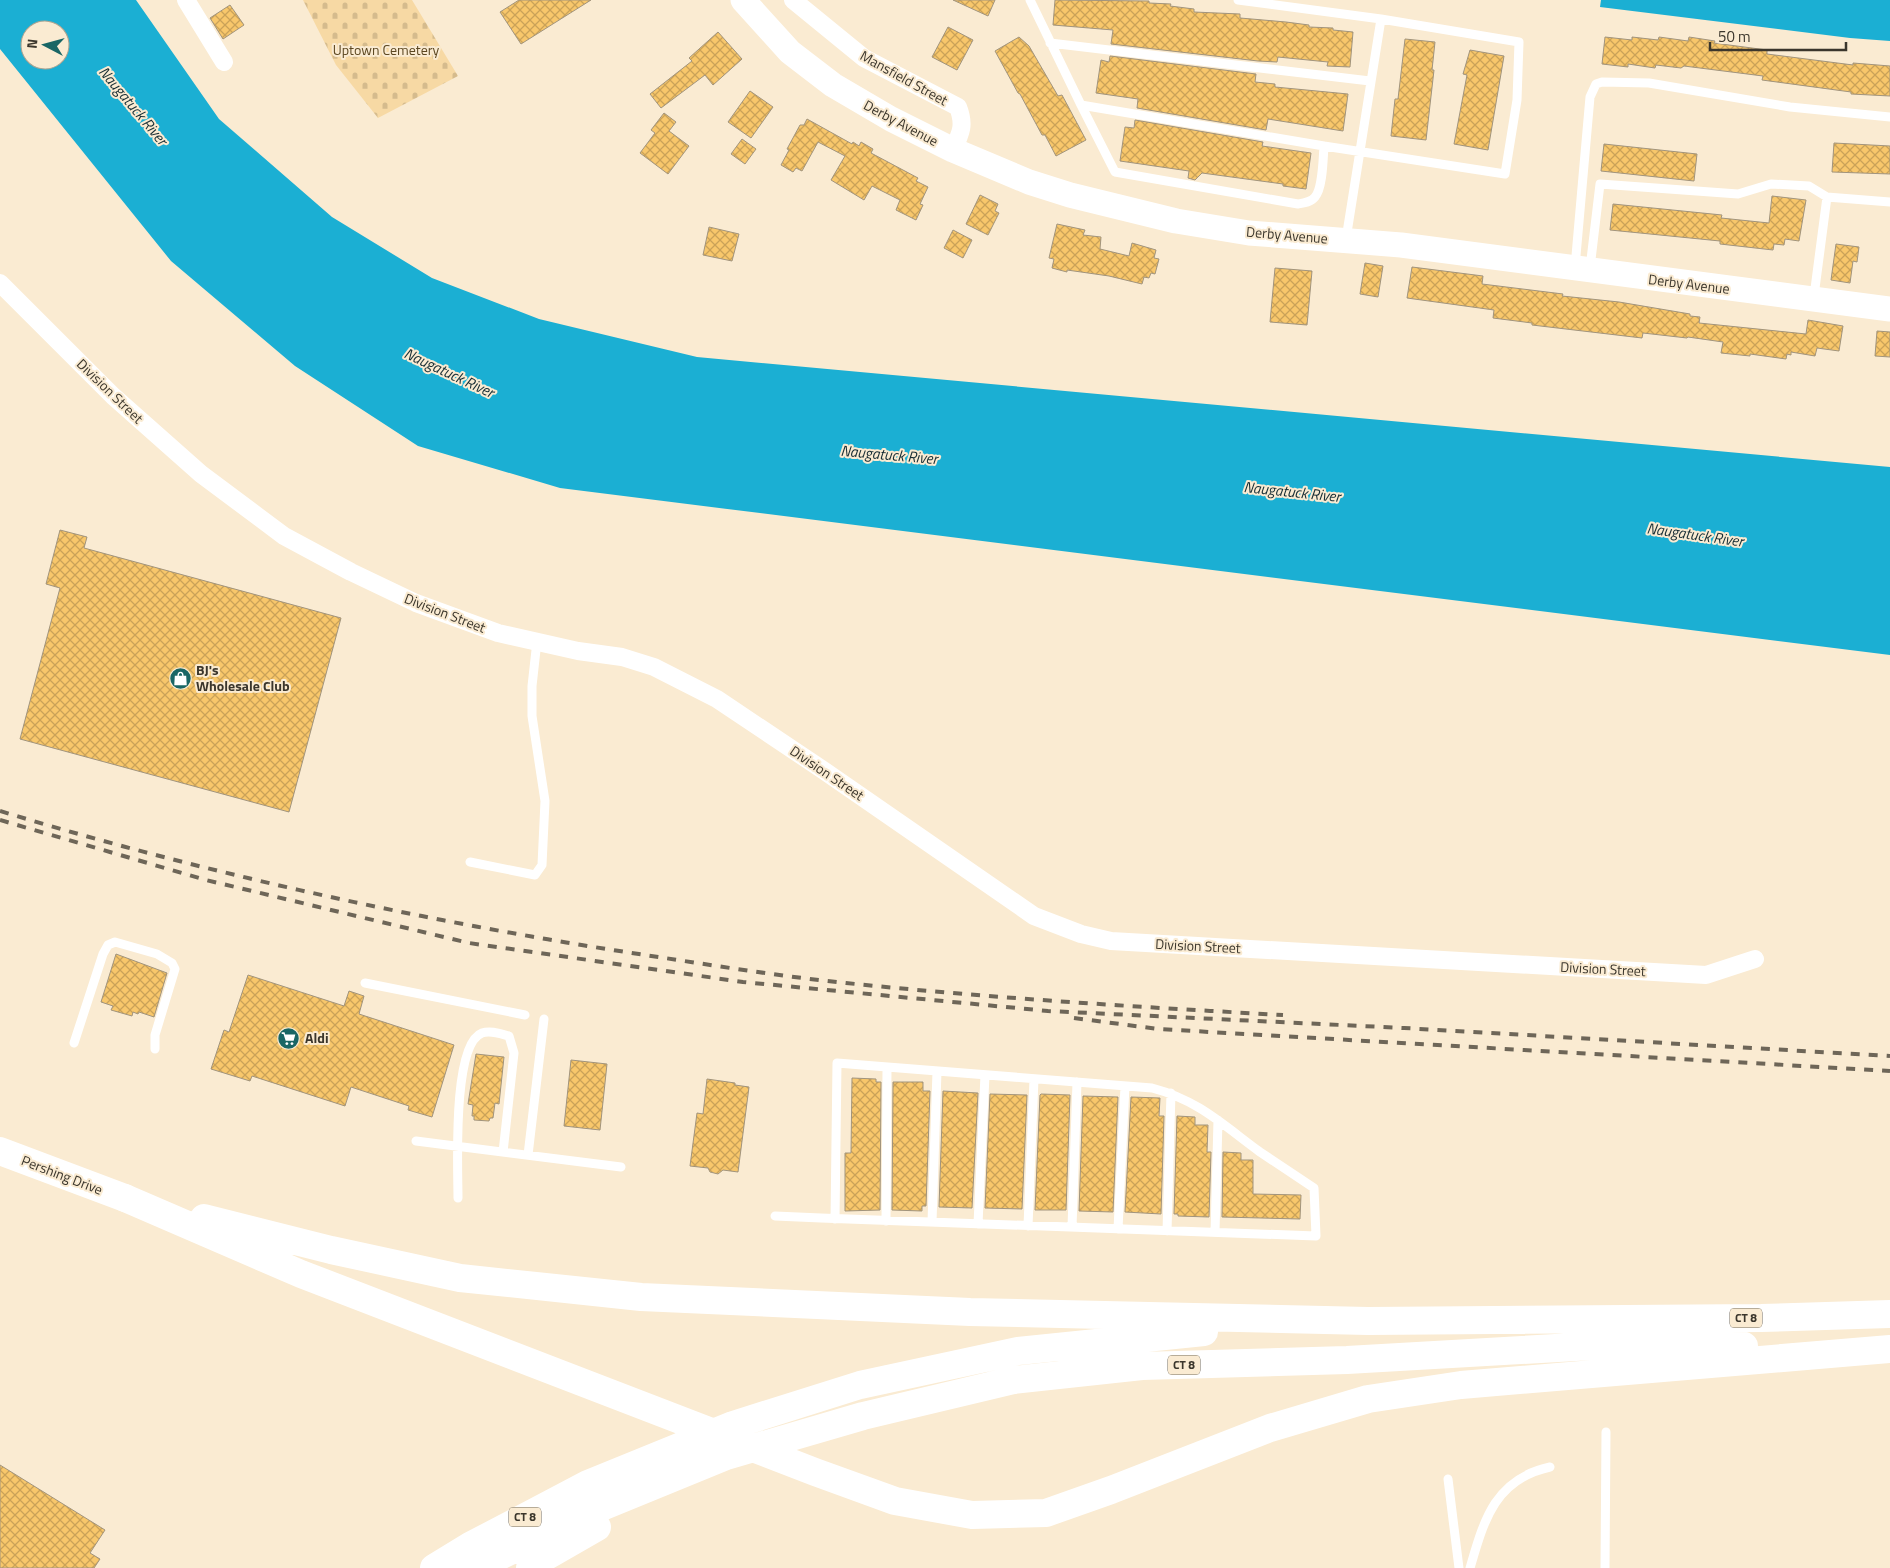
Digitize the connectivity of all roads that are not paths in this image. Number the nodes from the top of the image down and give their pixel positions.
1 (186, 0) edge
2 (743, 0) edge
3 (793, 0) edge
4 (1030, 0) edge
5 (1238, 0) edge
6 (1381, 19) junction
7 (1050, 43) junction
8 (224, 62) dead end
9 (1370, 81) junction
10 (1081, 105) junction
11 (1890, 117) edge
12 (1324, 146) junction
13 (953, 150) junction
14 (1358, 152) junction
15 (1827, 197) junction
16 (1890, 202) edge
17 (1346, 240) junction
18 (1582, 270) junction
19 (0, 283) edge
20 (1813, 300) junction
21 (1890, 309) edge
22 (537, 641) junction
23 (470, 862) dead end
24 (1755, 959) dead end
25 (365, 983) dead end
26 (525, 1015) dead end
27 (544, 1019) dead end
28 (74, 1042) dead end
29 (155, 1049) dead end
30 (887, 1068) junction
31 (937, 1071) junction
32 (985, 1075) junction
33 (1034, 1079) junction
34 (1077, 1082) junction
35 (1125, 1086) junction
36 (1171, 1093) junction
37 (1218, 1120) junction
38 (416, 1141) dead end
39 (458, 1147) junction
40 (0, 1151) edge
41 (503, 1152) junction
42 (528, 1155) junction
43 (621, 1167) dead end
44 (125, 1198) junction
45 (458, 1198) dead end
46 (775, 1216) dead end
47 (835, 1219) junction
48 (886, 1220) junction
49 (932, 1222) junction
50 (978, 1224) junction
51 (1028, 1226) junction
52 (1072, 1227) junction
53 (1118, 1229) junction
54 (1167, 1230) junction
55 (1215, 1232) junction
56 (1890, 1314) edge
57 (1368, 1321) junction
58 (1890, 1343) edge
59 (1890, 1349) edge
60 (1606, 1432) dead end
61 (1550, 1468) dead end
62 (1448, 1479) dead end
63 (628, 1490) junction
64 (434, 1568) edge
65 (474, 1568) edge
66 (530, 1568) edge
67 (1459, 1568) edge
68 (1470, 1568) edge
69 (1605, 1568) edge

1 - 8 street
2 - 13 main road, Derby Avenue
3 - 13 street, Mansfield Street
4 - 7 lane
5 - 6 lane
6 - 9 lane
6 - 14 lane
7 - 9 lane
7 - 10 lane
9 - 14 lane
10 - 12 lane
10 - 12 lane
11 - 18 lane
12 - 14 lane
13 - 17 main road, Derby Avenue
14 - 17 lane
15 - 16 lane
15 - 18 lane
15 - 20 lane
17 - 18 main road, Derby Avenue
18 - 20 main road, Derby Avenue
19 - 22 street, Division Street
20 - 21 main road, Derby Avenue
22 - 23 lane
22 - 24 street, Division Street
25 - 26 lane
27 - 42 lane
28 - 29 lane
30 - 31 lane
30 - 47 lane
30 - 48 lane
31 - 32 lane
31 - 49 lane
32 - 33 lane
32 - 50 lane
33 - 34 lane
33 - 51 lane
34 - 35 lane
34 - 52 lane
35 - 36 lane
35 - 53 lane
36 - 37 lane
36 - 54 lane
37 - 55 lane
37 - 55 lane
38 - 39 lane
39 - 41 lane
39 - 41 lane
39 - 45 lane
40 - 44 main road, Pershing Drive
41 - 42 lane
42 - 43 lane
44 - 57 main road
44 - 59 main road
46 - 47 lane
47 - 48 lane
48 - 49 lane
49 - 50 lane
50 - 51 lane
51 - 52 lane
52 - 53 lane
53 - 54 lane
54 - 55 lane
56 - 57 main road, CT 8
57 - 63 main road, CT 8
58 - 63 main road, CT 8
60 - 69 lane
61 - 68 lane
62 - 67 lane
63 - 64 main road, CT 8
63 - 65 main road, CT 8
63 - 66 main road

